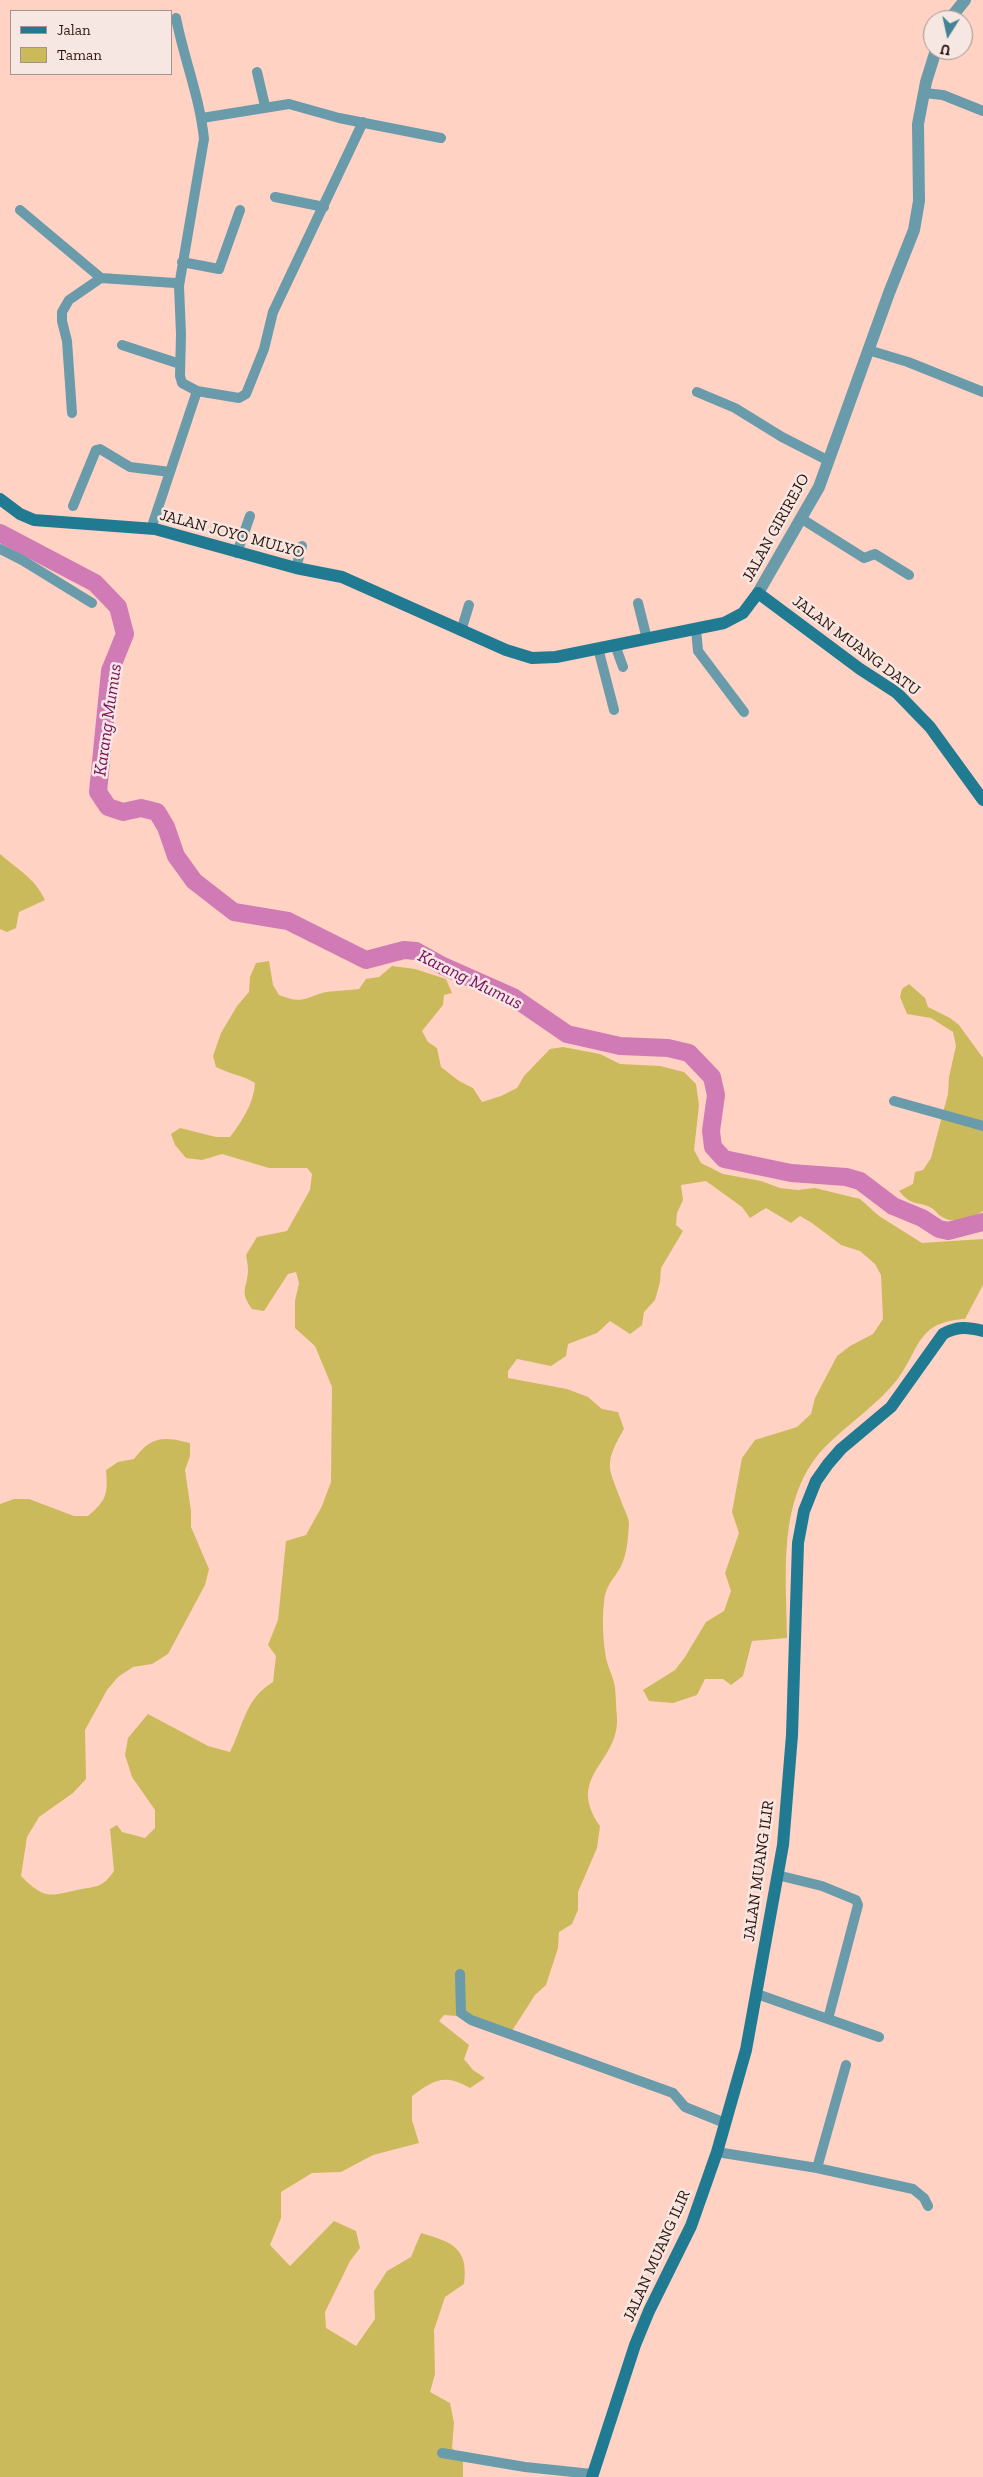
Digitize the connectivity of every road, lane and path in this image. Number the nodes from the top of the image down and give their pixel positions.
1 (965, 0) edge
2 (957, 10) edge
3 (176, 18) dead end
4 (933, 60) edge
5 (256, 72) dead end
6 (924, 93) junction
7 (265, 106) junction
8 (983, 111) edge
9 (202, 118) junction
10 (363, 122) junction
11 (441, 138) dead end
12 (275, 197) dead end
13 (324, 207) junction
14 (20, 210) dead end
15 (240, 210) dead end
16 (182, 262) junction
17 (101, 278) junction
18 (178, 286) junction
19 (122, 345) dead end
20 (868, 350) junction
21 (180, 364) junction
22 (197, 391) junction
23 (697, 392) dead end
24 (983, 392) edge
25 (72, 413) dead end
26 (829, 461) junction
27 (170, 472) junction
28 (0, 499) edge
29 (73, 506) dead end
30 (250, 516) dead end
31 (802, 519) junction
32 (151, 529) junction
33 (302, 546) dead end
34 (0, 549) edge
35 (237, 553) junction
36 (296, 568) junction
37 (909, 575) dead end
38 (342, 577) joint
39 (758, 593) junction
40 (92, 602) dead end
41 (638, 602) dead end
42 (469, 605) dead end
43 (696, 629) junction
44 (461, 630) junction
45 (647, 638) junction
46 (615, 645) junction
47 (598, 648) junction
48 (623, 667) dead end
49 (614, 710) dead end
50 (744, 712) dead end
51 (983, 800) edge
52 (894, 1101) dead end
53 (983, 1126) edge
54 (983, 1331) edge
55 (778, 1875) junction
56 (460, 1974) dead end
57 (757, 1994) junction
58 (828, 2019) junction
59 (879, 2038) dead end
60 (846, 2065) dead end
61 (725, 2123) junction
62 (717, 2152) junction
63 (817, 2168) junction
64 (928, 2206) dead end
65 (442, 2453) dead end
66 (592, 2476) edge

1 - 2 street
3 - 9 street
4 - 6 street, JALAN GIRIREJO
5 - 7 street
6 - 8 street
6 - 20 street, JALAN GIRIREJO
7 - 9 street
7 - 10 street
9 - 16 street
10 - 11 street
10 - 13 street
12 - 13 street
13 - 22 street
14 - 17 street
15 - 16 street
16 - 18 street
17 - 18 street
17 - 25 street
18 - 21 street
19 - 21 street
20 - 24 street
20 - 26 street, JALAN GIRIREJO
21 - 22 street
22 - 27 street
23 - 26 street
26 - 31 street, JALAN GIRIREJO
27 - 29 street
27 - 32 street
28 - 32 main road, JALAN JOYO MULYO
30 - 35 street
31 - 37 street
31 - 39 street, JALAN GIRIREJO
32 - 35 main road, JALAN JOYO MULYO
33 - 36 street
34 - 40 street
35 - 36 main road, JALAN JOYO MULYO
36 - 38 main road, JALAN JOYO MULYO
38 - 44 main road, JALAN GIRIREJO
39 - 43 main road, JALAN GIRIREJO
39 - 51 main road, JALAN MUANG DATU
41 - 45 street
42 - 44 street
43 - 45 main road, JALAN GIRIREJO
43 - 50 street
44 - 47 main road, JALAN GIRIREJO
45 - 46 main road, JALAN GIRIREJO
46 - 47 main road, JALAN GIRIREJO
46 - 48 street
47 - 49 street
52 - 53 street
54 - 55 main road, JALAN MUANG ILIR
55 - 57 main road, JALAN MUANG ILIR
55 - 58 street
56 - 61 street
57 - 58 street
57 - 61 main road, JALAN MUANG ILIR
58 - 59 street
60 - 63 street
61 - 62 main road, JALAN MUANG ILIR
62 - 63 street
62 - 66 main road, JALAN MUANG ILIR
63 - 64 street
65 - 66 street

